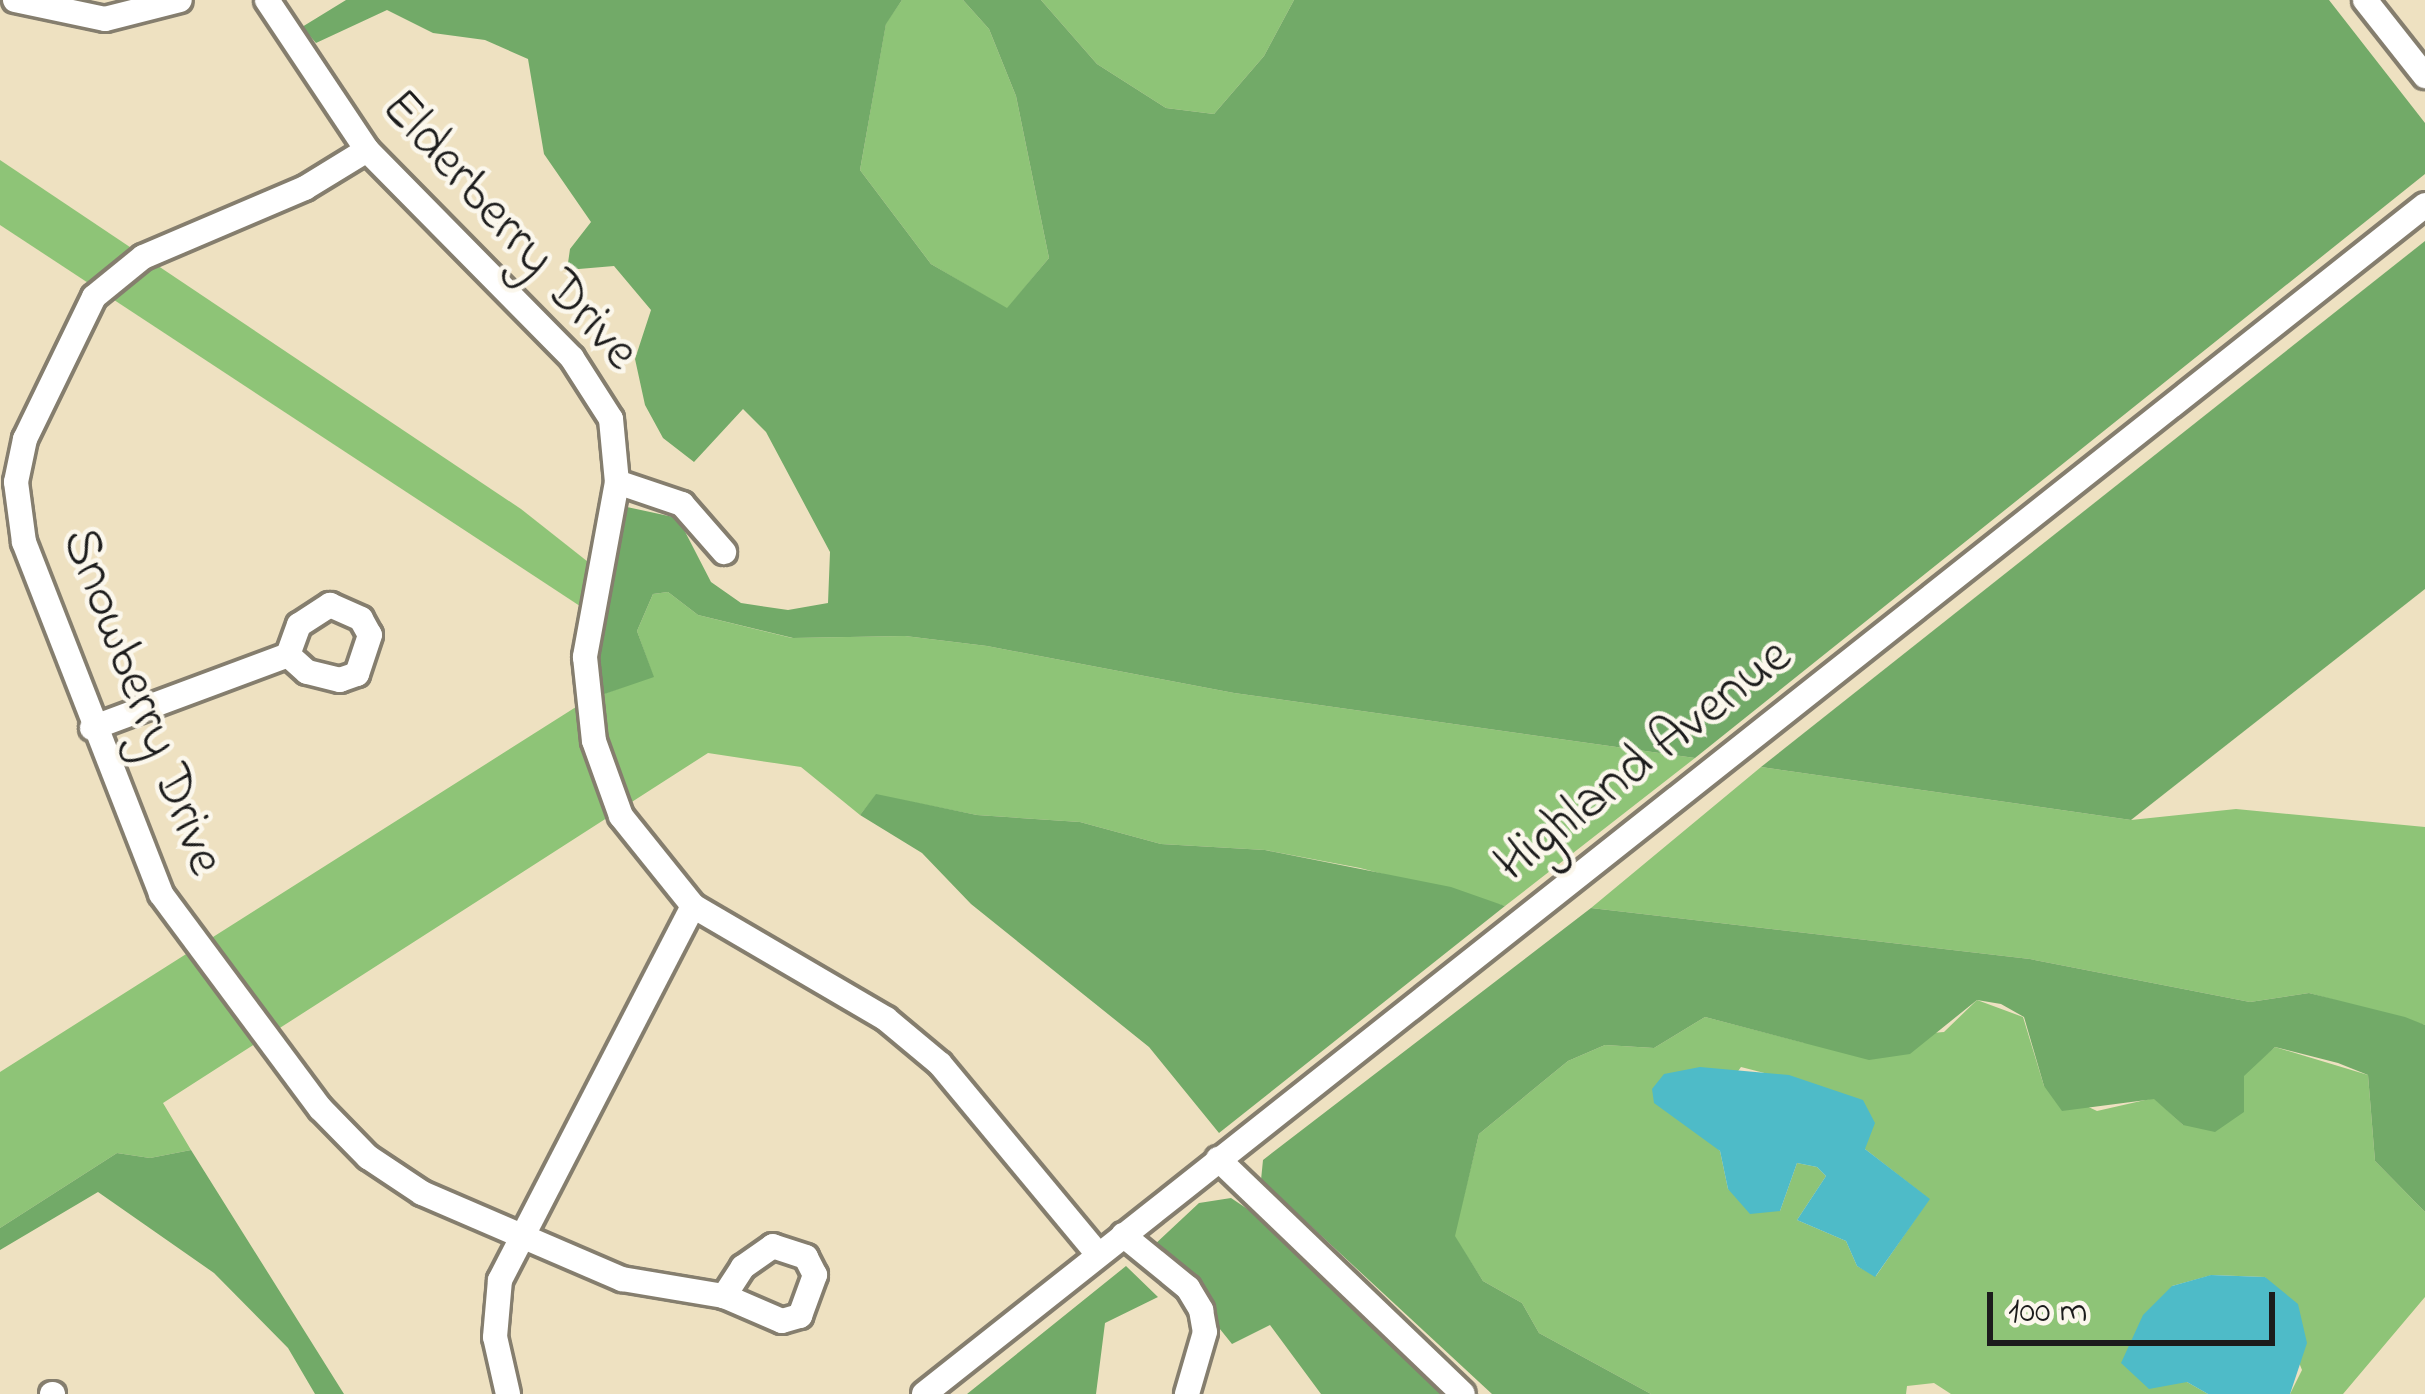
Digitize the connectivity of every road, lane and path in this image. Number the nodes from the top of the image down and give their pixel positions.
1 (15, 0) edge
2 (180, 0) edge
3 (267, 0) edge
4 (2365, 0) edge
5 (2425, 76) edge
6 (367, 151) junction
7 (2425, 205) edge
8 (617, 482) junction
9 (724, 552) dead end
10 (288, 655) dead end
11 (92, 728) junction
12 (693, 906) junction
13 (1218, 1159) junction
14 (1123, 1235) junction
15 (520, 1240) junction
16 (1098, 1255) junction
17 (724, 1296) dead end
18 (508, 1394) edge
19 (924, 1394) edge
20 (1187, 1394) edge
21 (1463, 1394) edge

1 - 2 street
3 - 6 street, Elderberry Drive
4 - 5 street
6 - 8 street, Elderberry Drive
6 - 11 street, Snowberry Drive
7 - 13 street, Highland Avenue
8 - 9 street
8 - 12 street, Elderberry Drive
10 - 11 street
11 - 15 street, Snowberry Drive
12 - 15 street
12 - 16 street, Elderberry Drive
13 - 14 street, Highland Avenue
13 - 21 street
14 - 16 street, Highland Avenue
14 - 20 street
15 - 17 street, Snowberry Drive
15 - 18 street
16 - 19 street, Highland Avenue

